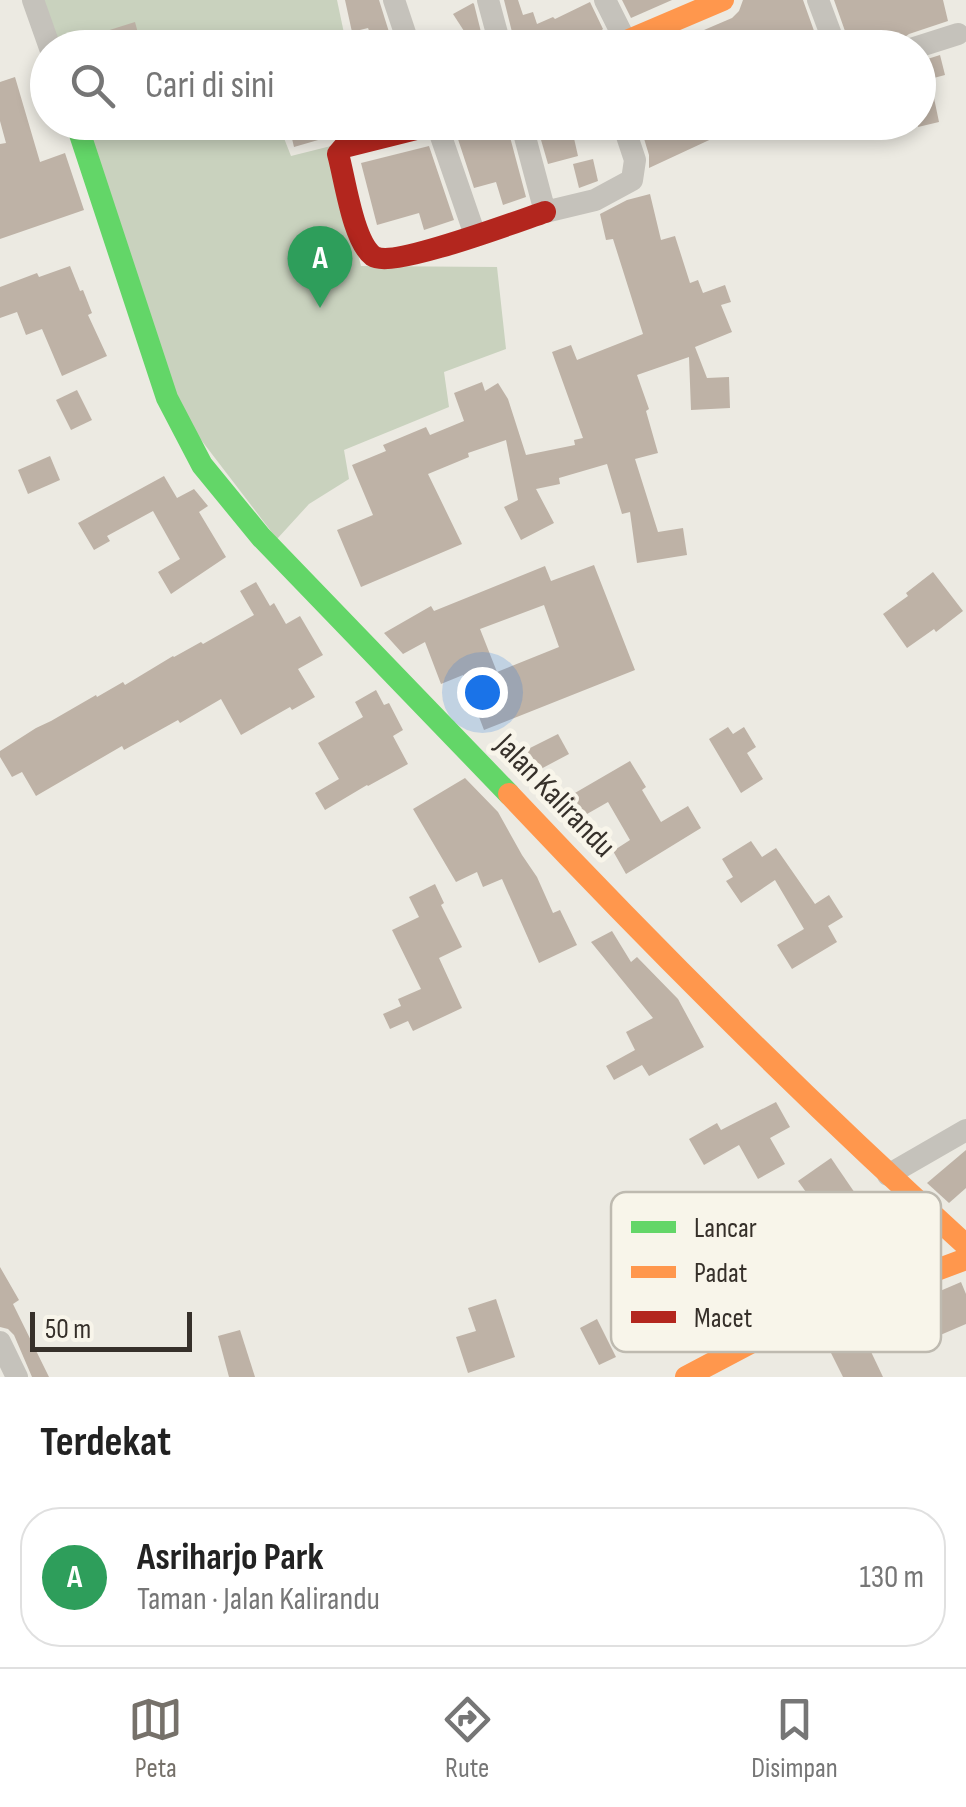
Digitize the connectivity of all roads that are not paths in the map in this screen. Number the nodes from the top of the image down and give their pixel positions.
1 (33, 0) edge
2 (488, 0) edge
3 (606, 0) edge
4 (723, 0) edge
5 (818, 0) edge
6 (402, 2) edge
7 (44, 30) edge
8 (407, 30) edge
9 (496, 30) edge
10 (614, 30) edge
11 (651, 30) edge
12 (829, 30) edge
13 (958, 34) dead end
14 (936, 41) edge
15 (82, 140) edge
16 (373, 140) edge
17 (442, 140) edge
18 (526, 140) edge
19 (633, 140) edge
20 (545, 212) junction
21 (474, 235) junction
22 (966, 1130) edge
23 (888, 1175) junction
24 (906, 1192) edge
25 (941, 1224) edge
26 (966, 1246) edge
27 (966, 1259) edge
28 (941, 1268) edge
29 (0, 1342) edge
30 (733, 1352) edge
31 (18, 1377) edge
32 (686, 1377) edge

1 - 7 street
2 - 9 street
3 - 10 street
4 - 11 street
5 - 12 street
6 - 8 street
13 - 14 street
15 - 23 street, Jalan Kalirandu
16 - 21 street
17 - 21 street
18 - 20 street
19 - 20 street
20 - 21 street
22 - 23 street
23 - 24 street, Jalan Kalirandu
25 - 26 street, Jalan Kalirandu
27 - 28 street
29 - 31 street
30 - 32 street

